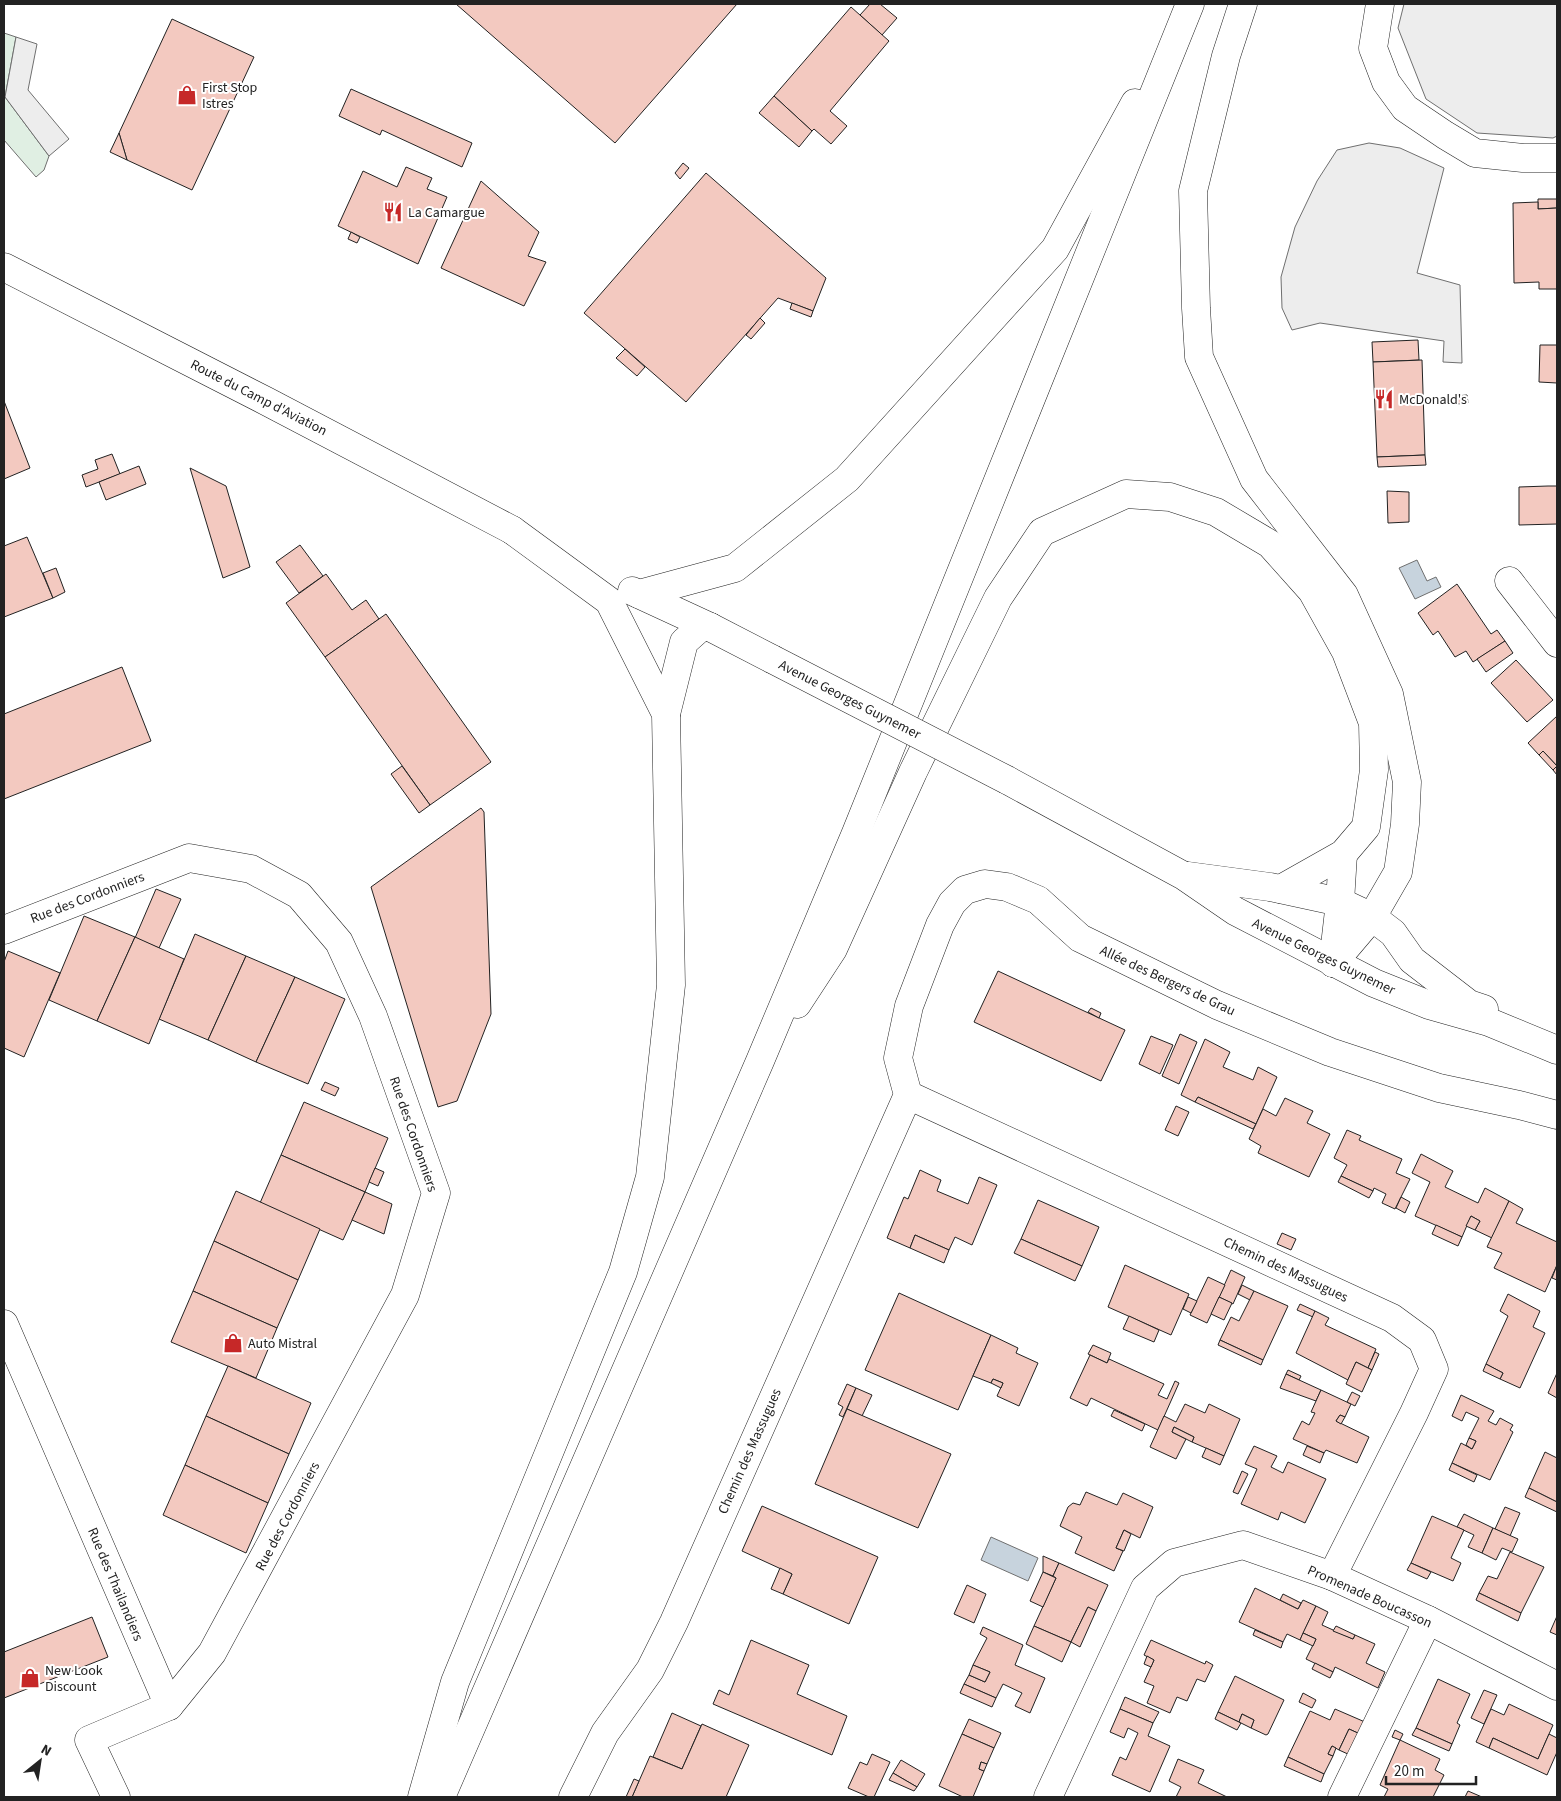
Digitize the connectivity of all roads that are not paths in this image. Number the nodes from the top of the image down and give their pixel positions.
1 (1186, 4) edge
2 (1190, 4) edge
3 (1243, 4) edge
4 (1380, 4) edge
5 (1557, 158) edge
6 (4, 266) edge
7 (512, 530) junction
8 (1509, 580) dead end
9 (639, 594) junction
10 (710, 627) junction
11 (1557, 643) edge
12 (666, 714) junction
13 (1343, 854) junction
14 (1184, 876) junction
15 (1281, 889) junction
16 (1340, 902) junction
17 (1372, 917) junction
18 (4, 930) edge
19 (1333, 963) junction
20 (1557, 1034) edge
21 (1557, 1050) edge
22 (760, 1061) junction
23 (908, 1095) junction
24 (1557, 1115) edge
25 (4, 1324) edge
26 (1332, 1576) junction
27 (1428, 1620) junction
28 (1557, 1686) edge
29 (169, 1706) junction
30 (116, 1797) edge
31 (422, 1797) edge
32 (441, 1797) edge
33 (572, 1797) edge
34 (1048, 1797) edge
35 (1342, 1797) edge

1 - 9 main road
2 - 22 main road
3 - 17 main road
4 - 5 main road
6 - 7 main road, Route du Camp d'Aviation
7 - 9 main road, Avenue Georges Guynemer
7 - 12 main road
8 - 11 main road
9 - 10 main road, Avenue Georges Guynemer
10 - 12 main road
10 - 14 main road, Avenue Georges Guynemer, bridge
12 - 31 main road
13 - 15 main road
13 - 16 main road
13 - 22 main road
14 - 15 main road, Avenue Georges Guynemer
14 - 19 main road, Avenue Georges Guynemer
15 - 16 main road, Avenue Georges Guynemer
16 - 17 main road, Avenue Georges Guynemer
16 - 19 main road
17 - 19 main road
17 - 20 main road, Avenue Georges Guynemer
18 - 29 main road, Rue des Cordonniers
19 - 21 main road, Avenue Georges Guynemer
22 - 32 main road
23 - 24 main road, Allée des Bergers de Grau
23 - 26 main road, Chemin des Massugues
23 - 33 main road, Chemin des Massugues
25 - 29 main road, Rue des Thailandiers
26 - 27 main road, Promenade Boucasson
26 - 34 main road, Promenade Boucasson
27 - 28 main road, Promenade Boucasson
27 - 35 main road
29 - 30 main road

